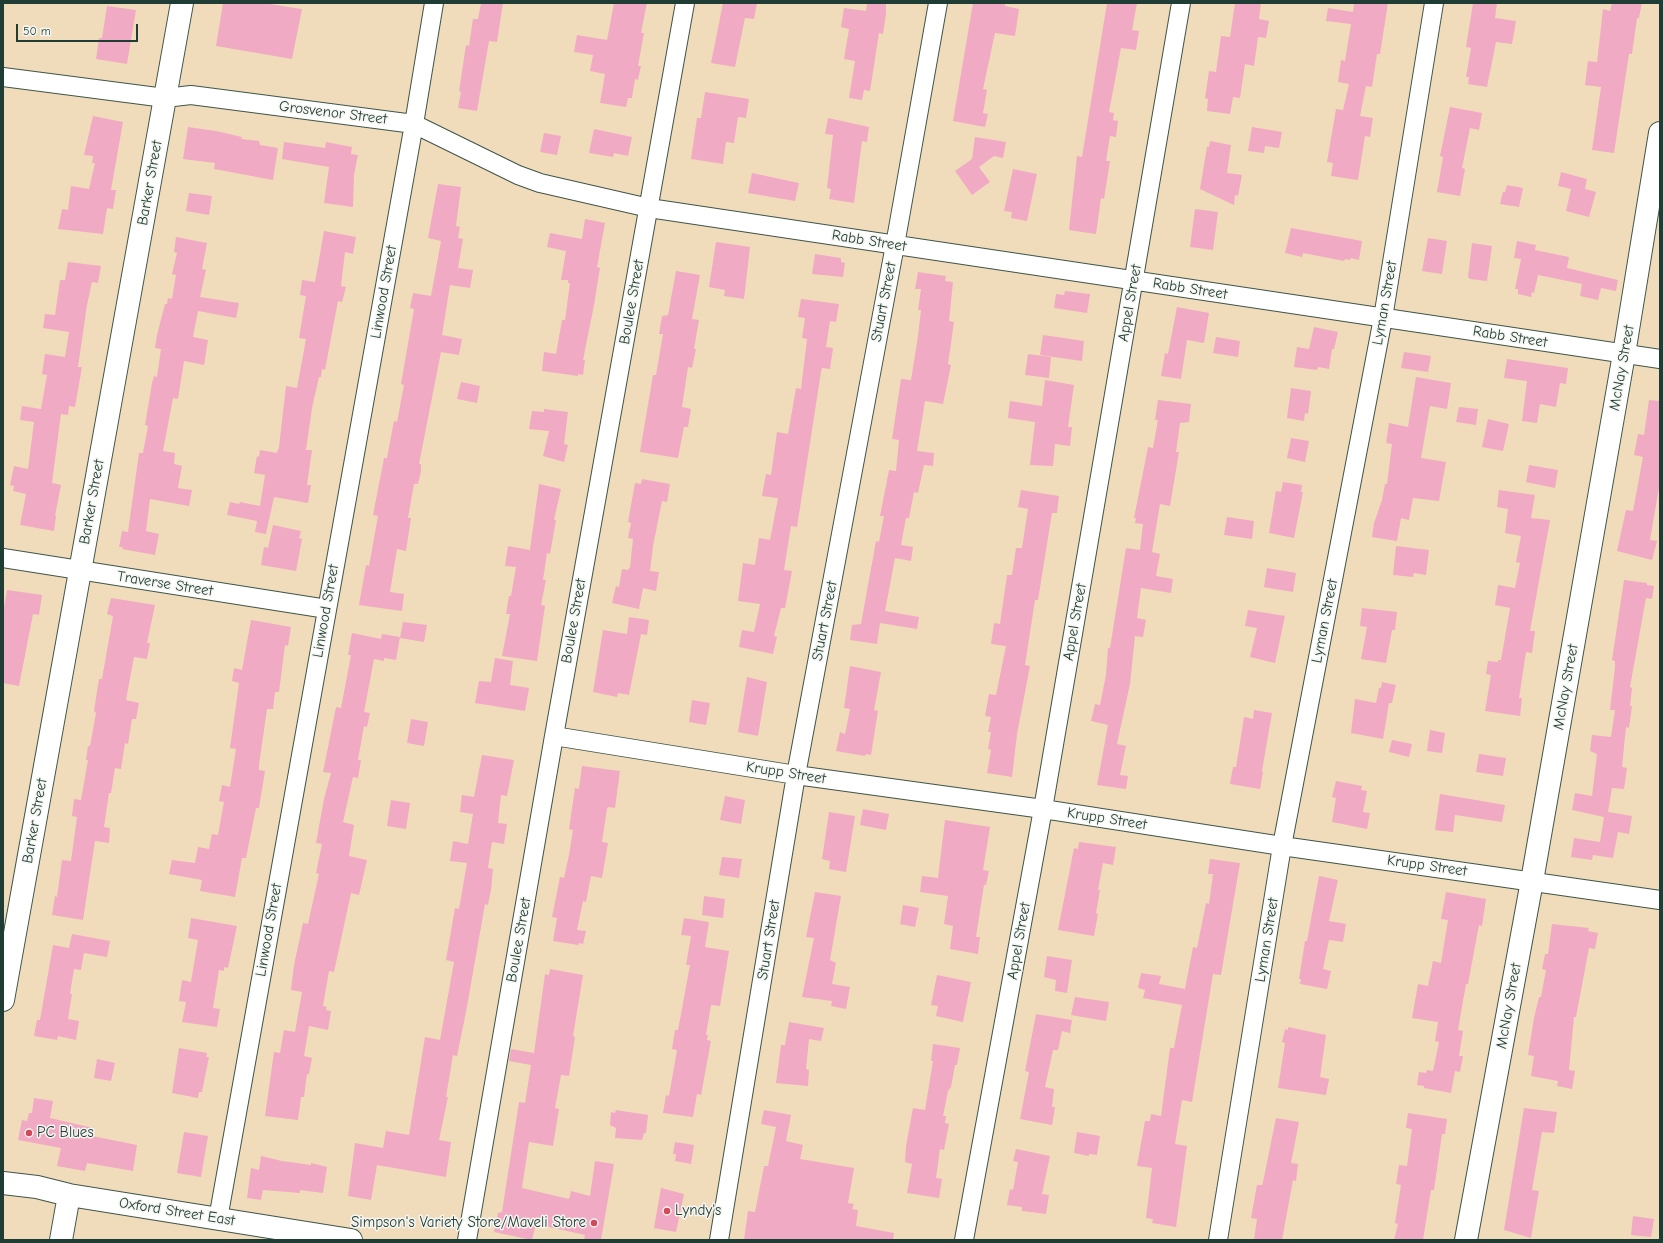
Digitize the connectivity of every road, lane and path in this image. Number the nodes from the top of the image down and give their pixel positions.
1 (182, 3) edge
2 (434, 3) edge
3 (685, 3) edge
4 (938, 3) edge
5 (1181, 3) edge
6 (1434, 3) edge
7 (3, 77) edge
8 (165, 98) junction
9 (414, 124) junction
10 (1660, 133) edge
11 (648, 208) junction
12 (895, 245) junction
13 (1134, 281) junction
14 (1383, 318) junction
15 (1624, 354) junction
16 (1660, 359) edge
17 (3, 558) edge
18 (80, 571) junction
19 (326, 609) junction
20 (554, 736) junction
21 (796, 775) junction
22 (1043, 809) junction
23 (1282, 846) junction
24 (1532, 881) junction
25 (1660, 900) edge
26 (3, 1000) edge
27 (3, 1183) edge
28 (69, 1195) junction
29 (218, 1219) junction
30 (61, 1240) edge
31 (344, 1240) edge
32 (468, 1240) edge
33 (719, 1240) edge
34 (964, 1240) edge
35 (1218, 1240) edge
36 (1466, 1240) edge

1 - 8 street, Barker Street
2 - 9 street, Linwood Street
3 - 11 street, Boulee Street
4 - 12 street, Stuart Street
5 - 13 street, Appel Street
6 - 14 street, Lyman Street
7 - 8 street, Grosvenor Street
8 - 9 street, Grosvenor Street
8 - 18 street, Barker Street
9 - 11 street, Grosvenor Street
9 - 19 street, Linwood Street
10 - 15 street, McNay Street
11 - 12 street, Rabb Street
11 - 20 street, Boulee Street
12 - 13 street, Rabb Street
12 - 21 street, Stuart Street
13 - 14 street, Rabb Street
13 - 22 street, Appel Street
14 - 15 street, Rabb Street
14 - 23 street, Lyman Street
15 - 16 street, Rabb Street
15 - 24 street, McNay Street
17 - 18 street, Traverse Street
18 - 19 street, Traverse Street
18 - 26 street, Barker Street
19 - 29 street, Linwood Street
20 - 21 street, Krupp Street
20 - 32 street, Boulee Street
21 - 22 street, Krupp Street
21 - 33 street, Stuart Street
22 - 23 street, Krupp Street
22 - 34 street, Appel Street
23 - 24 street, Krupp Street
23 - 35 street, Lyman Street
24 - 25 street, Krupp Street
24 - 36 street, McNay Street
27 - 28 street, Oxford Street East
28 - 29 street, Oxford Street East
28 - 30 street
29 - 31 street, Oxford Street East

